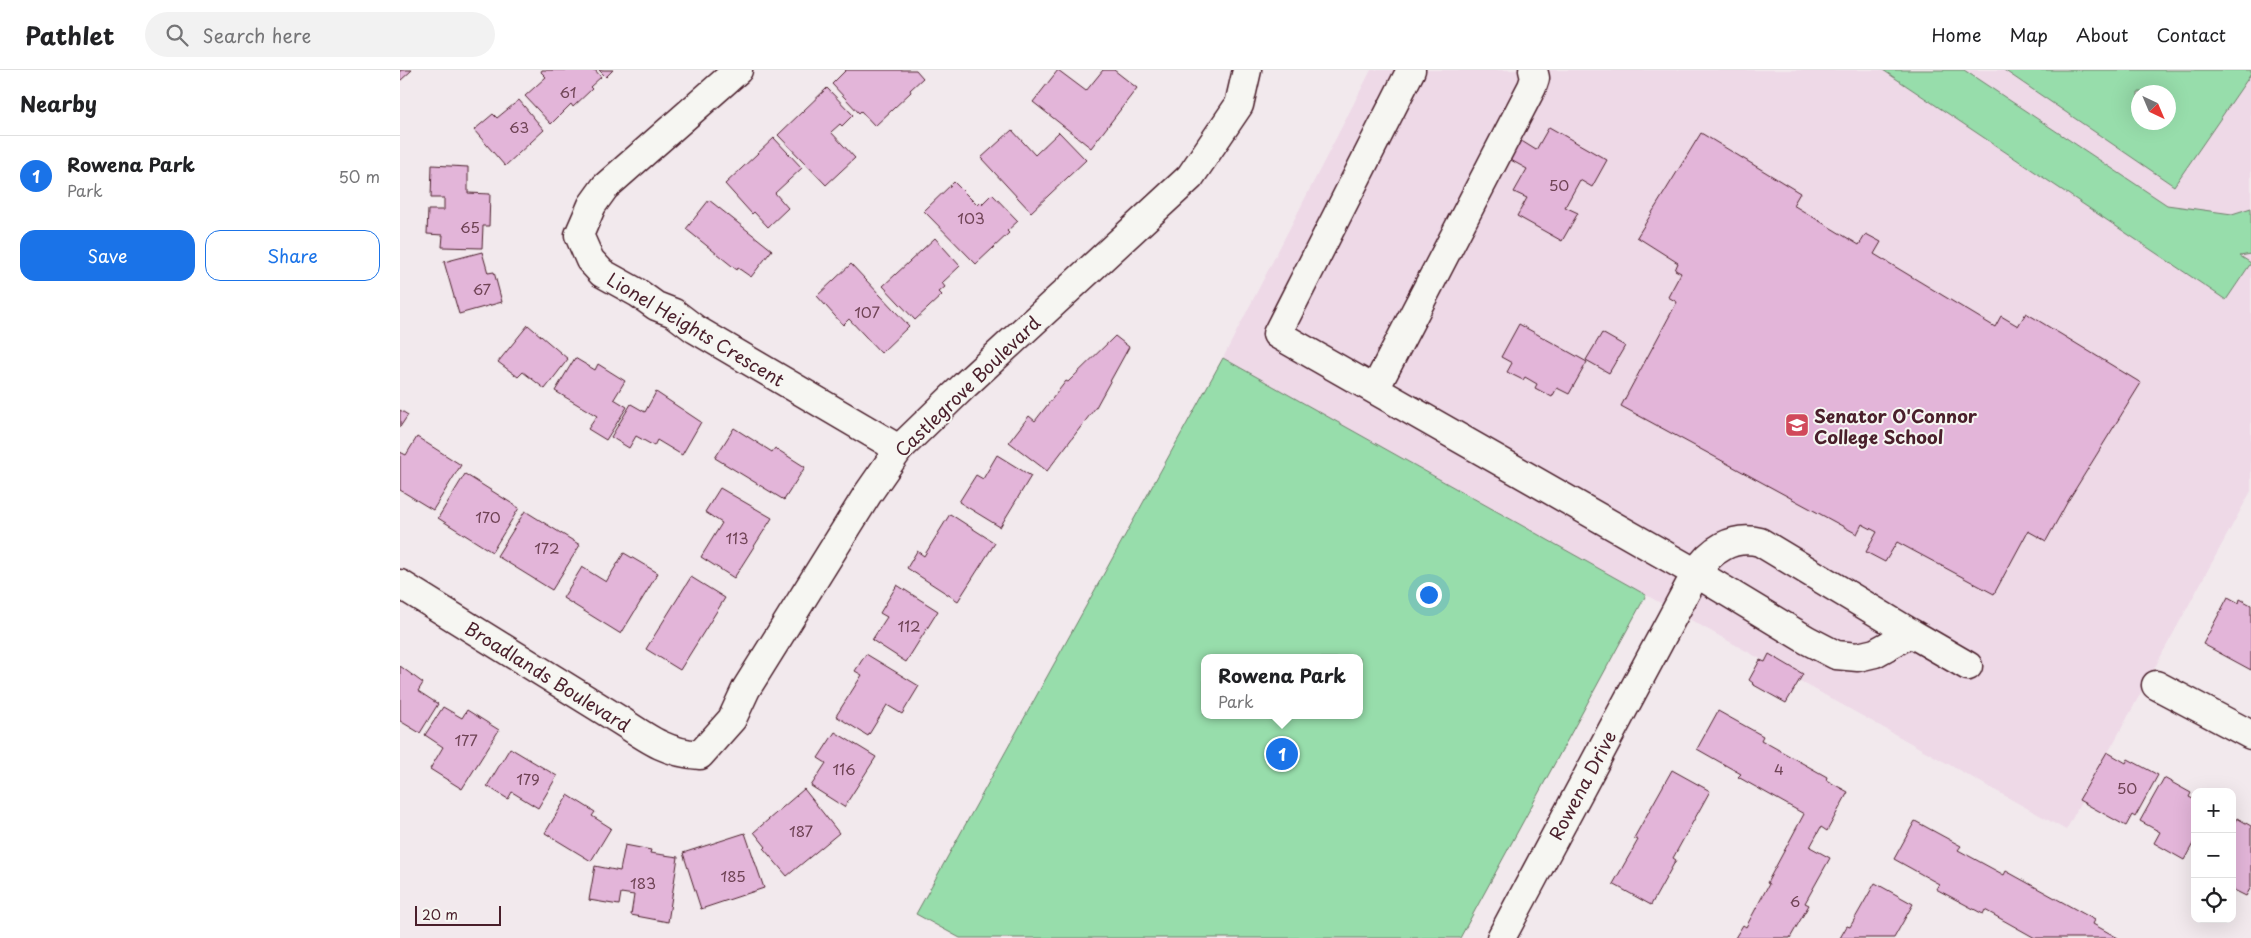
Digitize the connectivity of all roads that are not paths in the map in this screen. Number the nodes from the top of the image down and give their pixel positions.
1 (738, 70) edge
2 (1247, 70) edge
3 (1411, 70) edge
4 (1532, 70) edge
5 (1376, 389) junction
6 (899, 449) junction
7 (1696, 573) junction
8 (400, 584) edge
9 (1911, 633) junction
10 (1968, 666) dead end
11 (2156, 685) dead end
12 (2251, 735) edge
13 (700, 755) joint
14 (1502, 938) edge

1 - 6 street, Lionel Heights Crescent
2 - 6 street, Castlegrove Boulevard
3 - 5 street
4 - 5 street
5 - 7 street
6 - 13 street, Castlegrove Boulevard
7 - 9 street
7 - 9 street, Rowena Drive
7 - 14 street, Rowena Drive
8 - 13 street, Broadlands Boulevard
9 - 10 street, Rowena Drive
11 - 12 street

